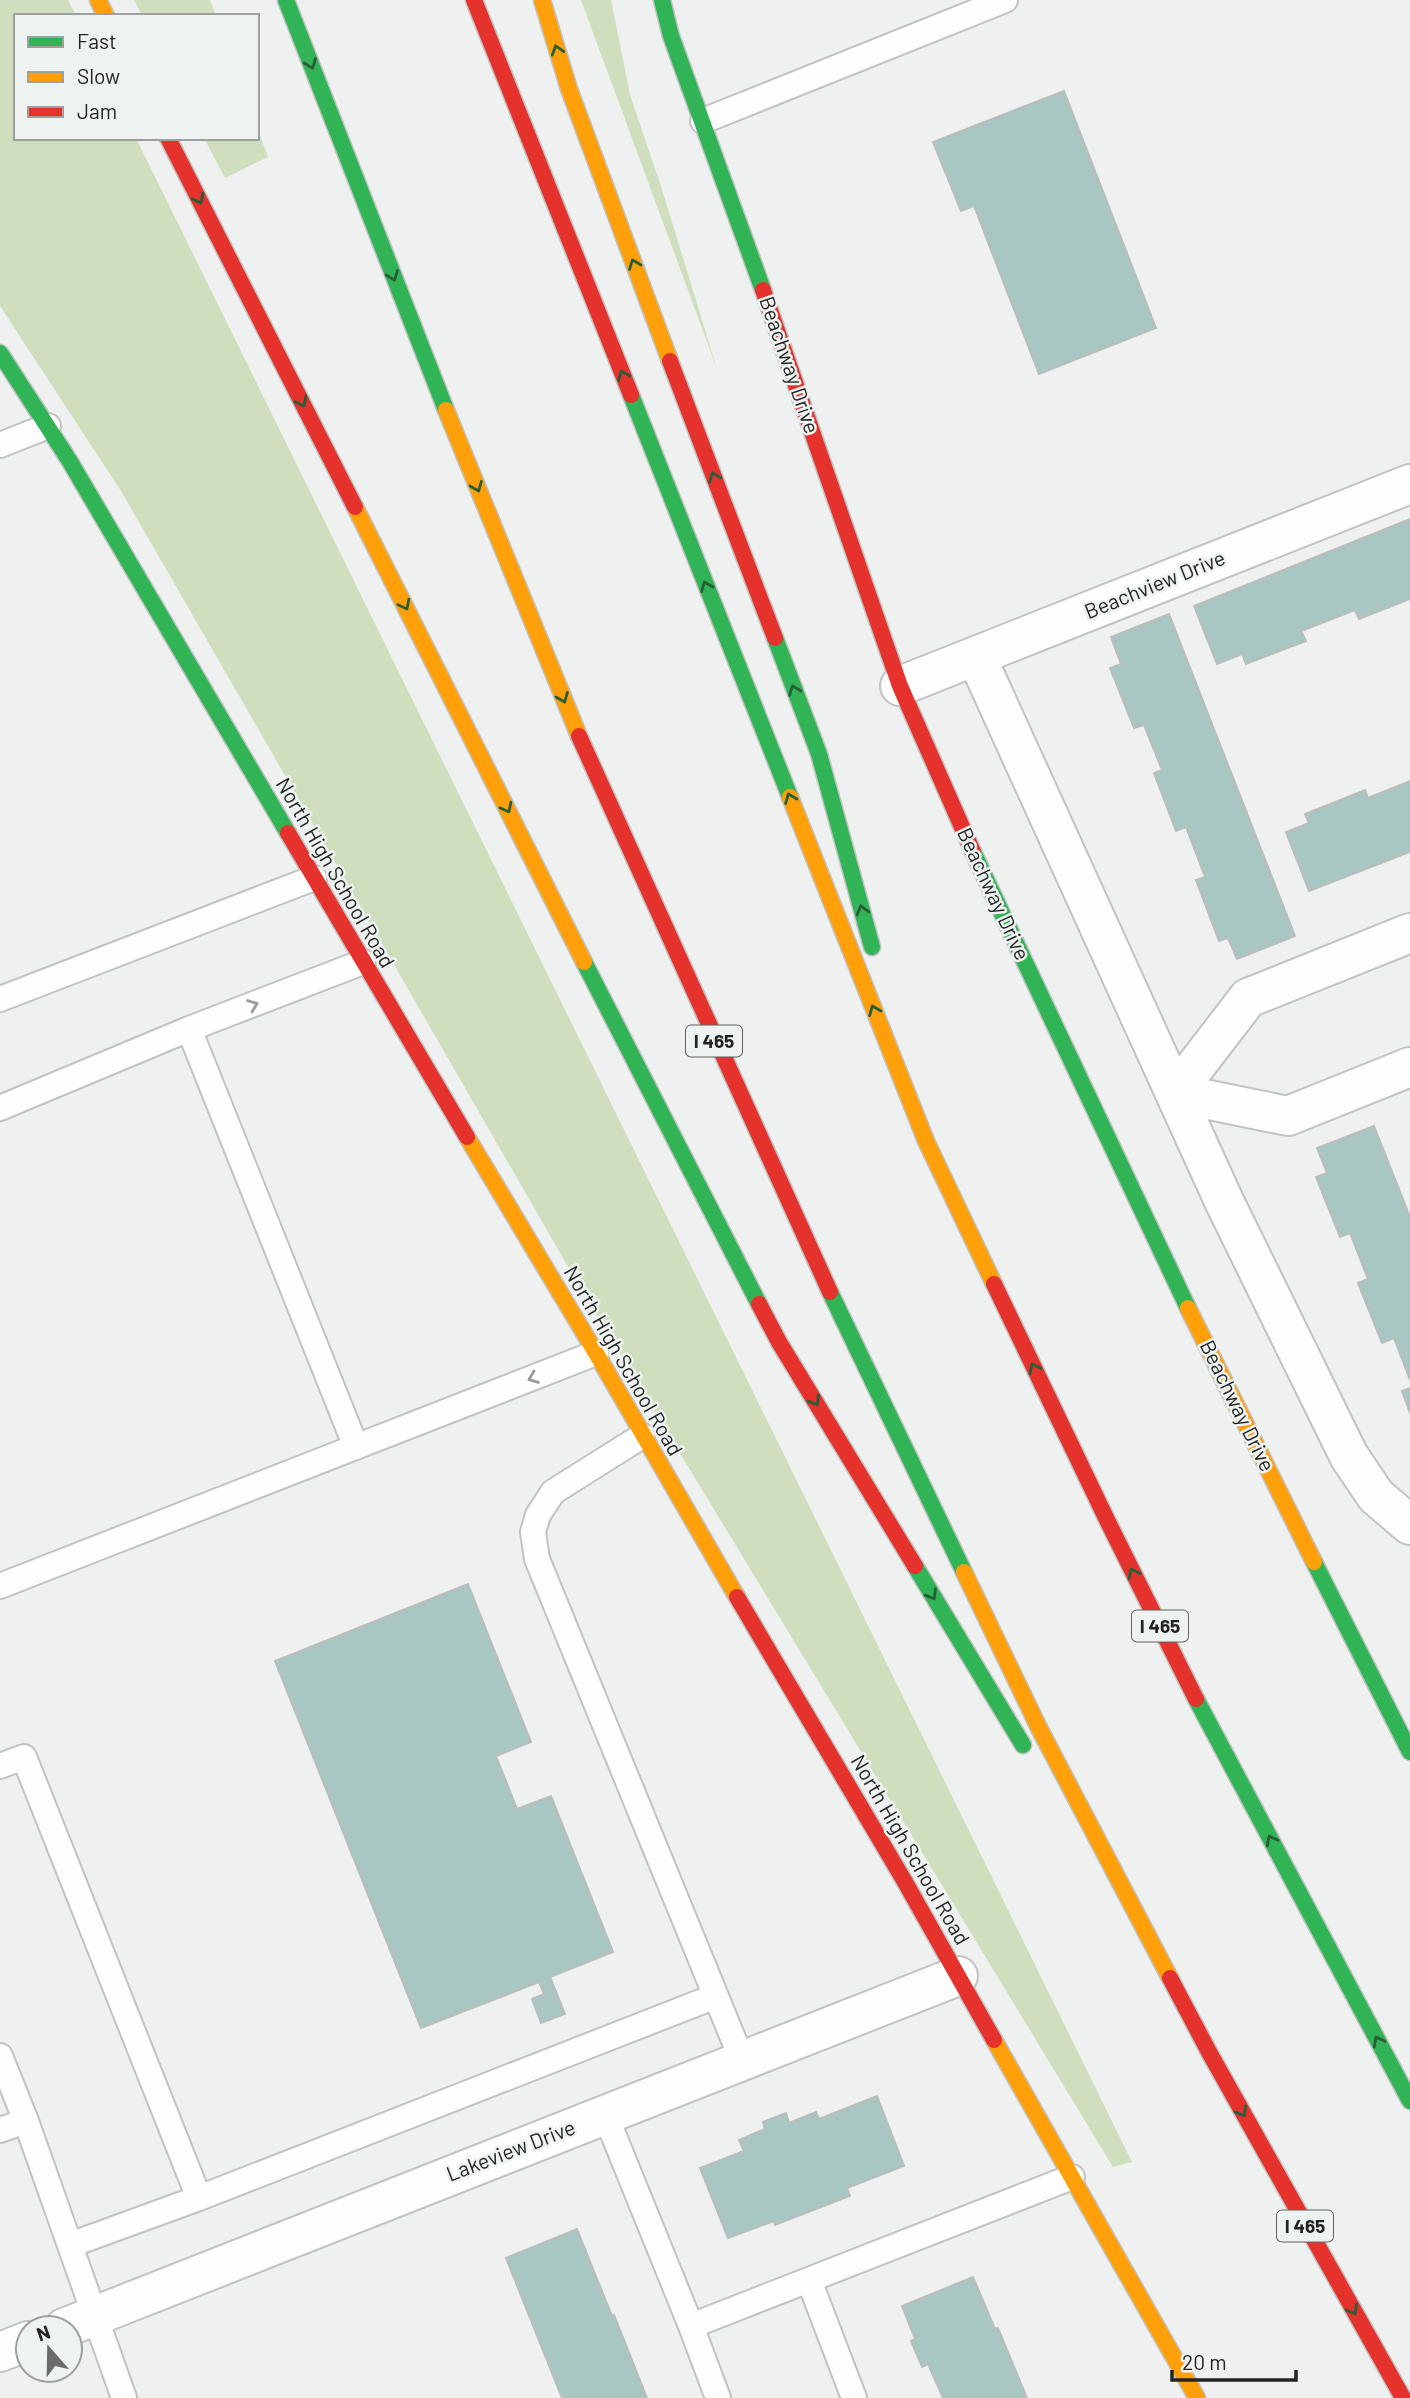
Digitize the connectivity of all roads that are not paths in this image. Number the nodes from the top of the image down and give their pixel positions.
1 (286, 0) edge
2 (474, 0) edge
3 (542, 0) edge
4 (662, 0) edge
5 (1005, 0) edge
6 (703, 121) junction
7 (169, 140) edge
8 (0, 353) edge
9 (48, 426) junction
10 (0, 445) edge
11 (1410, 485) edge
12 (976, 656) junction
13 (900, 686) junction
14 (314, 878) junction
15 (1410, 933) edge
16 (363, 962) junction
17 (878, 968) dead end
18 (885, 994) dead end
19 (0, 999) edge
20 (189, 1029) junction
21 (1410, 1068) edge
22 (1175, 1093) junction
23 (0, 1108) edge
24 (926, 1141) junction
25 (596, 1353) junction
26 (642, 1436) junction
27 (356, 1447) junction
28 (1410, 1525) edge
29 (0, 1586) edge
30 (1410, 1752) edge
31 (1030, 1756) dead end
32 (0, 1766) edge
33 (1073, 1827) dead end
34 (958, 1976) junction
35 (716, 1996) junction
36 (1209, 2052) junction
37 (0, 2056) edge
38 (742, 2060) junction
39 (1410, 2101) edge
40 (605, 2114) junction
41 (26, 2121) junction
42 (0, 2130) edge
43 (1072, 2177) junction
44 (199, 2198) junction
45 (70, 2245) junction
46 (808, 2280) junction
47 (78, 2314) edge
48 (84, 2320) edge
49 (691, 2326) junction
50 (84, 2330) edge
51 (124, 2398) edge
52 (718, 2398) edge
53 (855, 2398) edge
54 (1197, 2398) edge
55 (1404, 2398) edge

1 -> 36 main road, I 465
24 -> 2 main road, I 465
17 -> 3 main road
4 - 6 main road, Beachway Drive
5 - 6 lane
6 - 13 main road, Beachway Drive
7 -> 31 main road
8 - 9 main road, North High School Road
9 - 10 lane
9 - 14 main road, North High School Road
11 - 12 street, Beachview Drive
12 - 13 street, Beachview Drive
12 - 22 street
13 - 30 main road, Beachway Drive
14 - 16 main road, North High School Road
14 - 19 lane
15 - 22 street
20 -> 16 lane
16 - 25 main road, North High School Road
18 - 24 main road
20 - 23 lane
20 - 27 lane
21 - 22 street
22 - 28 street
39 -> 24 main road, I 465
25 - 26 main road, North High School Road
25 -> 27 lane
26 - 34 main road, North High School Road
26 - 35 lane
27 - 29 lane
32 - 44 lane
33 - 36 main road
34 - 38 street, Lakeview Drive
34 - 43 main road, North High School Road
35 - 38 lane
35 - 44 lane
36 -> 55 main road, I 465
37 - 41 lane
38 - 40 street, Lakeview Drive
40 - 48 street, Lakeview Drive
40 - 49 lane
41 - 42 lane
41 - 45 lane
43 - 46 lane
43 - 54 main road, North High School Road
44 - 45 lane
45 - 47 lane
46 - 49 lane
46 - 53 lane
49 - 52 lane
50 - 51 lane

